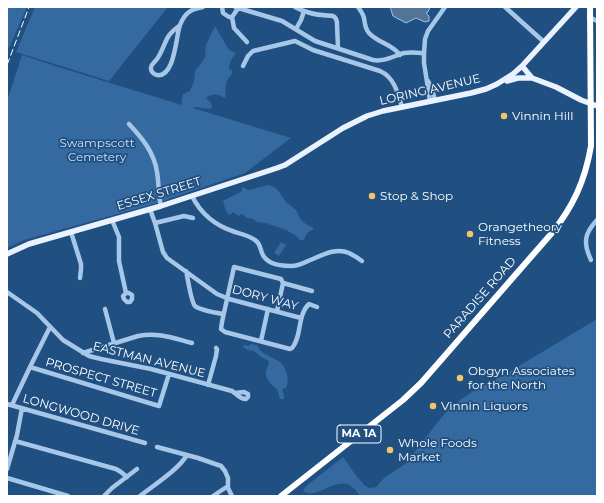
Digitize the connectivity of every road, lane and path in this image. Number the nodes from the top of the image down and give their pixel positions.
1 (203, 7) edge
2 (222, 7) edge
3 (238, 7) edge
4 (296, 7) edge
5 (358, 7) edge
6 (445, 7) edge
7 (505, 7) edge
8 (576, 7) edge
9 (590, 7) edge
10 (304, 11) junction
11 (232, 17) junction
12 (589, 18) junction
13 (597, 21) edge
14 (179, 26) junction
15 (296, 29) junction
16 (166, 41) junction
17 (176, 41) junction
18 (247, 42) dead end
19 (544, 42) junction
20 (338, 48) junction
21 (424, 53) junction
22 (400, 55) junction
23 (244, 66) dead end
24 (522, 66) junction
25 (532, 78) junction
26 (497, 84) junction
27 (433, 101) junction
28 (594, 105) edge
29 (402, 107) junction
30 (597, 118) edge
31 (129, 124) dead end
32 (592, 130) junction
33 (314, 148) joint
34 (192, 196) junction
35 (161, 206) junction
36 (150, 209) junction
37 (193, 218) dead end
38 (112, 220) junction
39 (597, 220) edge
40 (155, 223) junction
41 (71, 232) junction
42 (7, 254) edge
43 (591, 260) dead end
44 (362, 261) dead end
45 (186, 272) junction
46 (80, 278) dead end
47 (283, 283) junction
48 (312, 291) dead end
49 (7, 292) edge
50 (126, 293) dead end
51 (228, 298) junction
52 (317, 307) dead end
53 (105, 309) dead end
54 (268, 309) junction
55 (277, 311) junction
56 (223, 314) junction
57 (301, 318) junction
58 (50, 327) junction
59 (261, 341) junction
60 (114, 343) junction
61 (192, 343) dead end
62 (216, 348) dead end
63 (83, 353) junction
64 (30, 367) junction
65 (169, 374) junction
66 (208, 385) junction
67 (235, 393) dead end
68 (10, 404) edge
69 (22, 408) junction
70 (15, 441) junction
71 (145, 443) dead end
72 (157, 447) dead end
73 (187, 455) junction
74 (7, 469) edge
75 (137, 469) dead end
76 (127, 477) junction
77 (7, 478) edge
78 (228, 486) junction
79 (68, 496) edge
80 (104, 496) edge
81 (140, 496) edge
82 (213, 496) edge
83 (232, 496) edge
84 (281, 496) edge

1 - 14 street
2 - 11 street
3 - 11 street
3 - 15 street
4 - 10 street
5 - 22 street
6 - 21 street
7 - 19 street
8 - 19 main road, LORING AVENUE
9 - 12 highway, PARADISE ROAD / MA 1A
10 - 15 street
10 - 20 street
11 - 18 street
12 - 13 street
12 - 28 highway, PARADISE ROAD / MA 1A
14 - 16 street
14 - 17 street
15 - 20 street
16 - 17 street
16 - 17 street
19 - 24 main road, LORING AVENUE
20 - 22 street
21 - 22 street
21 - 27 street
23 - 29 street
24 - 25 main road
24 - 26 main road, LORING AVENUE
25 - 26 main road
25 - 28 main road
26 - 27 main road, LORING AVENUE
27 - 29 main road, LORING AVENUE
28 - 32 highway, PARADISE ROAD / MA 1A
29 - 33 main road, LORING AVENUE
30 - 32 highway
31 - 35 street
32 - 84 highway, PARADISE ROAD / MA 1A
33 - 34 main road, ESSEX STREET
34 - 35 main road, ESSEX STREET
34 - 44 street
35 - 36 main road, ESSEX STREET
36 - 38 main road, ESSEX STREET
36 - 40 street, DORY WAY
37 - 40 street
38 - 41 main road, ESSEX STREET
38 - 50 street
39 - 43 street
40 - 45 street, DORY WAY
41 - 42 main road, ESSEX STREET
41 - 46 street
45 - 51 street, DORY WAY
45 - 56 street
47 - 48 street
47 - 51 street
47 - 55 street
49 - 58 street, EASTMAN AVENUE
51 - 54 street, DORY WAY
51 - 56 street
52 - 57 street
53 - 60 street
54 - 55 street, DORY WAY
54 - 59 street
55 - 57 street, DORY WAY
56 - 59 street
57 - 59 street
58 - 63 street, EASTMAN AVENUE
58 - 64 street
60 - 61 street
60 - 63 street
62 - 66 street
63 - 65 street, EASTMAN AVENUE
64 - 65 street, PROSPECT STREET
64 - 68 street
65 - 66 street, EASTMAN AVENUE
66 - 67 street, EASTMAN AVENUE
68 - 69 street, LONGWOOD DRIVE
69 - 70 street
69 - 71 street, LONGWOOD DRIVE
70 - 74 street
70 - 76 street
72 - 73 street
73 - 78 street
73 - 81 street
75 - 76 street
76 - 80 street
77 - 79 street
78 - 82 street
78 - 83 street

